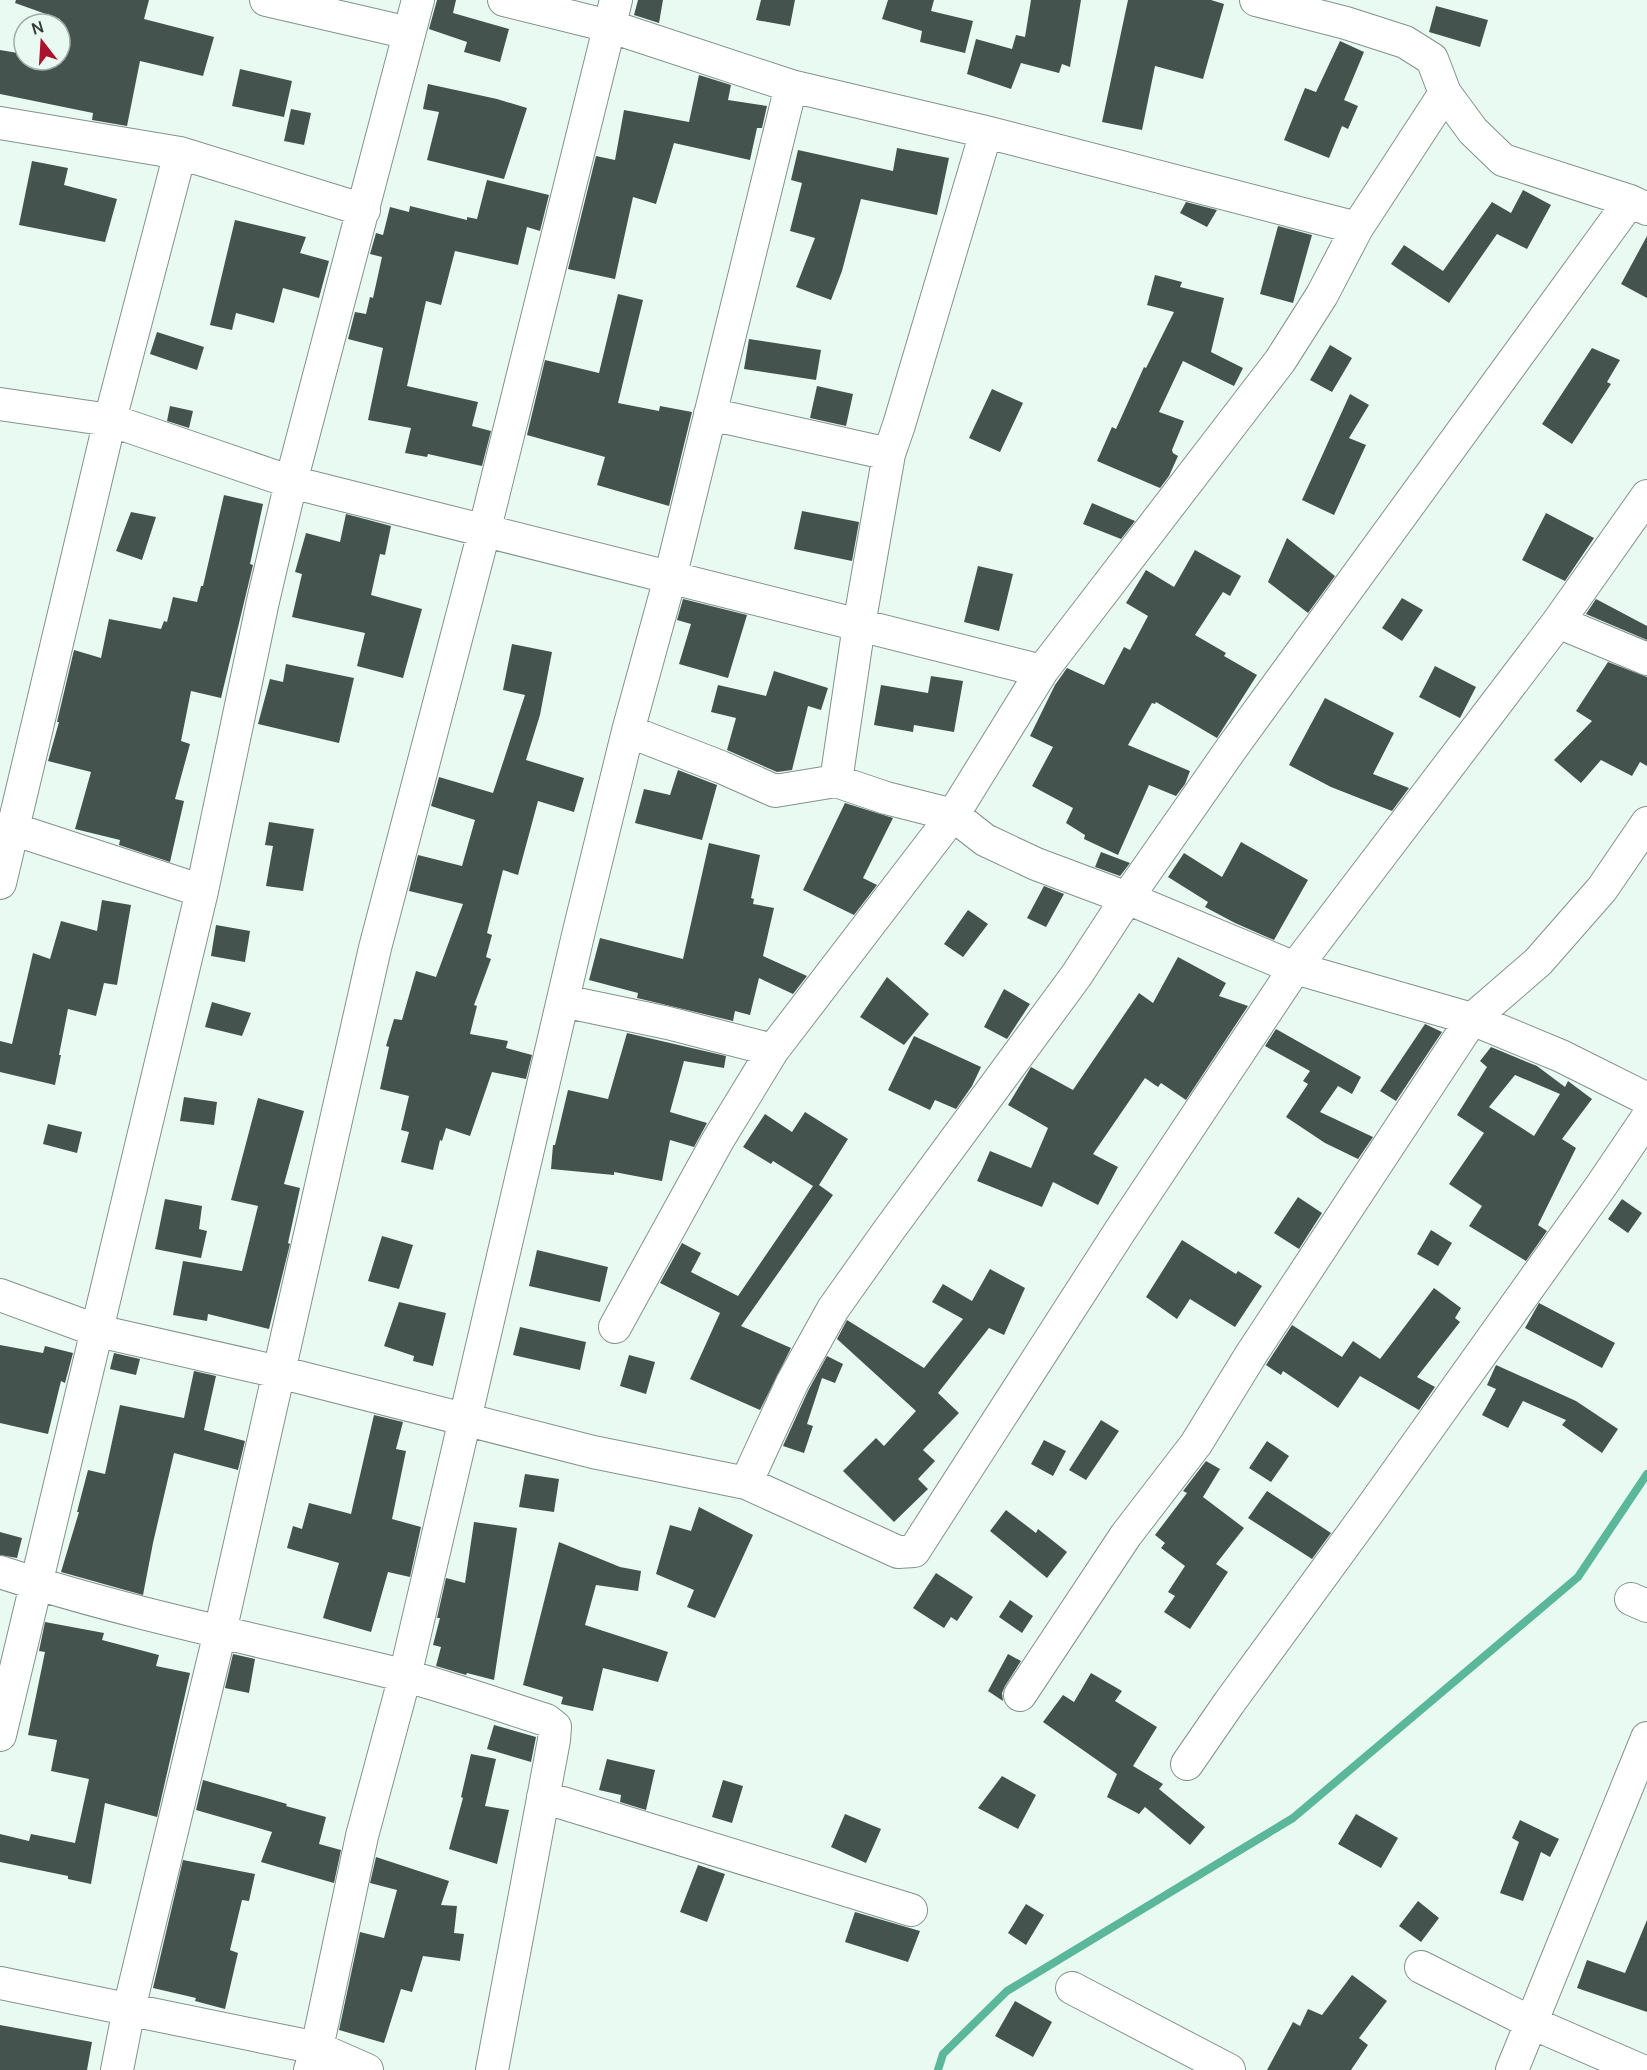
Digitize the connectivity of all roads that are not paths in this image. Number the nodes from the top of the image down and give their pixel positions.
1 (266, 0) edge
2 (418, 0) edge
3 (504, 0) edge
4 (1256, 0) edge
5 (1352, 12) edge
6 (612, 13) edge
7 (410, 33) junction
8 (791, 86) junction
9 (1445, 93) junction
10 (0, 123) edge
11 (986, 132) junction
12 (180, 153) junction
13 (1638, 205) edge
14 (364, 210) junction
15 (1357, 228) junction
16 (0, 405) edge
17 (710, 414) junction
18 (110, 420) junction
19 (889, 454) junction
20 (291, 482) junction
21 (1647, 496) edge
22 (484, 532) junction
23 (670, 578) junction
24 (1558, 622) junction
25 (859, 625) junction
26 (1647, 659) edge
27 (1042, 671) junction
28 (628, 731) junction
29 (837, 781) junction
30 (953, 814) junction
31 (1647, 823) edge
32 (6, 829) edge
33 (0, 883) edge
34 (202, 891) junction
35 (1127, 898) junction
36 (1295, 968) junction
37 (563, 1000) junction
38 (1472, 1019) junction
39 (773, 1050) junction
40 (1647, 1100) edge
41 (1647, 1118) edge
42 (0, 1295) edge
43 (615, 1327) dead end
44 (98, 1331) junction
45 (279, 1372) junction
46 (465, 1420) junction
47 (746, 1483) junction
48 (0, 1572) edge
49 (37, 1584) junction
50 (220, 1632) junction
51 (405, 1676) junction
52 (1020, 1695) dead end
53 (0, 1735) edge
54 (1647, 1738) edge
55 (1187, 1764) dead end
56 (543, 1797) junction
57 (911, 1910) dead end
58 (1421, 1967) dead end
59 (0, 1983) edge
60 (1072, 1988) dead end
61 (129, 2009) junction
62 (1532, 2023) junction
63 (313, 2059) edge
64 (117, 2070) edge
65 (367, 2070) edge
66 (492, 2070) edge
67 (1229, 2070) edge
68 (1512, 2070) edge
69 (1640, 2070) edge

1 - 7 street
2 - 7 street
3 - 6 street
4 - 5 street
5 - 9 street
6 - 8 street
6 - 22 street
7 - 14 street
8 - 11 street
8 - 17 street
9 - 13 street
9 - 15 street
10 - 12 street
11 - 15 street
11 - 19 street
12 - 14 street
12 - 18 street
13 - 35 street
14 - 20 street
15 - 27 street
16 - 18 street
17 - 19 street
17 - 23 street
18 - 20 street
18 - 32 street
19 - 25 street
20 - 22 street
20 - 34 street
21 - 24 street
22 - 23 street
22 - 45 street
23 - 25 street
23 - 28 street
24 - 26 street
24 - 36 street
25 - 27 street
25 - 29 street
27 - 30 street
28 - 29 street
28 - 37 street
29 - 30 street
30 - 35 street
30 - 39 street
31 - 38 street
32 - 33 street
32 - 34 street
34 - 44 street
35 - 36 street
35 - 47 street
36 - 38 street
36 - 47 street
37 - 39 street
37 - 46 street
38 - 40 street
38 - 52 street
39 - 43 street
41 - 55 street
42 - 44 street
44 - 45 street
44 - 49 street
45 - 46 street
45 - 50 street
46 - 47 street
46 - 51 street
48 - 49 street
49 - 50 street
49 - 53 street
50 - 51 street
50 - 61 street
51 - 56 street
51 - 63 street
54 - 62 street
56 - 57 street
56 - 66 street
58 - 62 street
59 - 61 street
60 - 67 street
61 - 63 street
61 - 64 street
62 - 68 street
62 - 69 street
63 - 65 street

